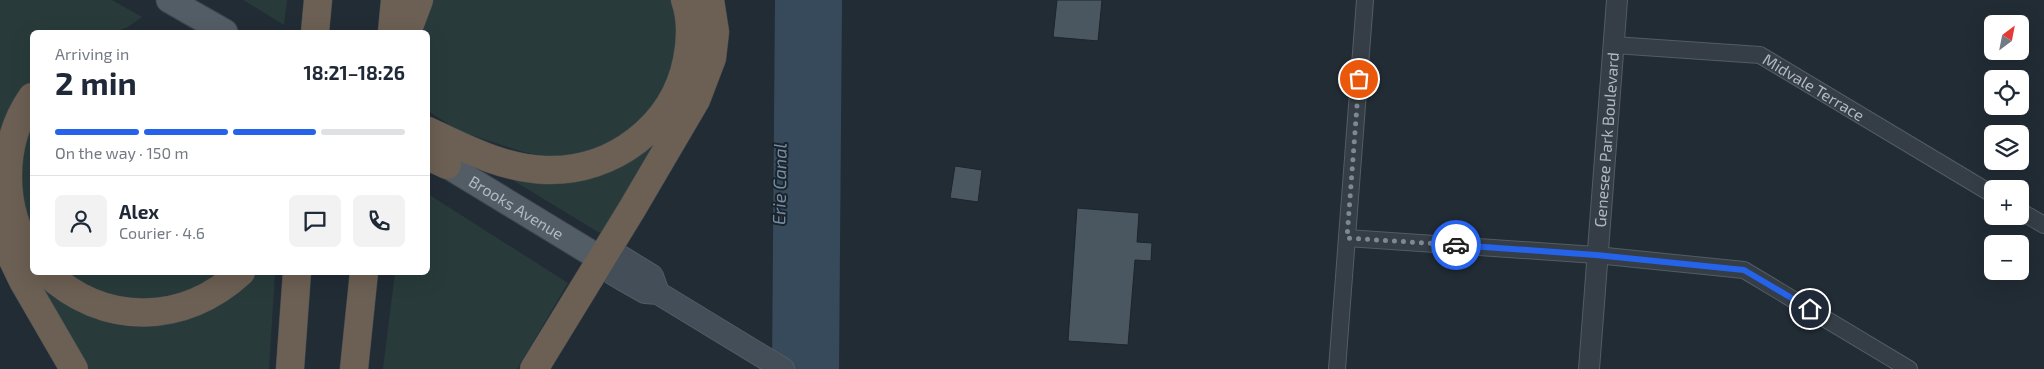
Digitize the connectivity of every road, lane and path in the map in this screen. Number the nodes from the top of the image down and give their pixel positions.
1 (169, 0) edge
2 (318, 0) edge
3 (395, 0) edge
4 (419, 0) edge
5 (685, 0) edge
6 (710, 0) edge
7 (1365, 0) edge
8 (1617, 0) edge
9 (222, 30) edge
10 (315, 30) edge
11 (392, 30) edge
12 (408, 30) edge
13 (1614, 45) junction
14 (30, 100) edge
15 (436, 149) edge
16 (1984, 189) edge
17 (2029, 216) edge
18 (2044, 225) edge
19 (0, 233) edge
20 (1347, 238) junction
21 (30, 253) edge
22 (1596, 255) junction
23 (603, 260) junction
24 (50, 275) edge
25 (238, 275) edge
26 (297, 275) edge
27 (364, 275) edge
28 (74, 369) edge
29 (290, 369) edge
30 (354, 369) edge
31 (534, 369) edge
32 (783, 369) edge
33 (1337, 369) edge
34 (1589, 369) edge
35 (1909, 369) edge

1 - 9 main road
2 - 10 highway
3 - 11 highway
4 - 12 highway
5 - 15 highway
6 - 23 highway
7 - 20 street
8 - 13 street, Genesee Park Boulevard
13 - 16 street, Midvale Terrace
13 - 22 street, Genesee Park Boulevard
14 - 21 highway
15 - 23 main road, Brooks Avenue
17 - 18 street
19 - 28 highway
20 - 22 street
20 - 33 street
22 - 34 street, Genesee Park Boulevard
22 - 35 street
23 - 31 highway
23 - 32 main road, Brooks Avenue
24 - 25 highway
26 - 29 highway
27 - 30 highway

